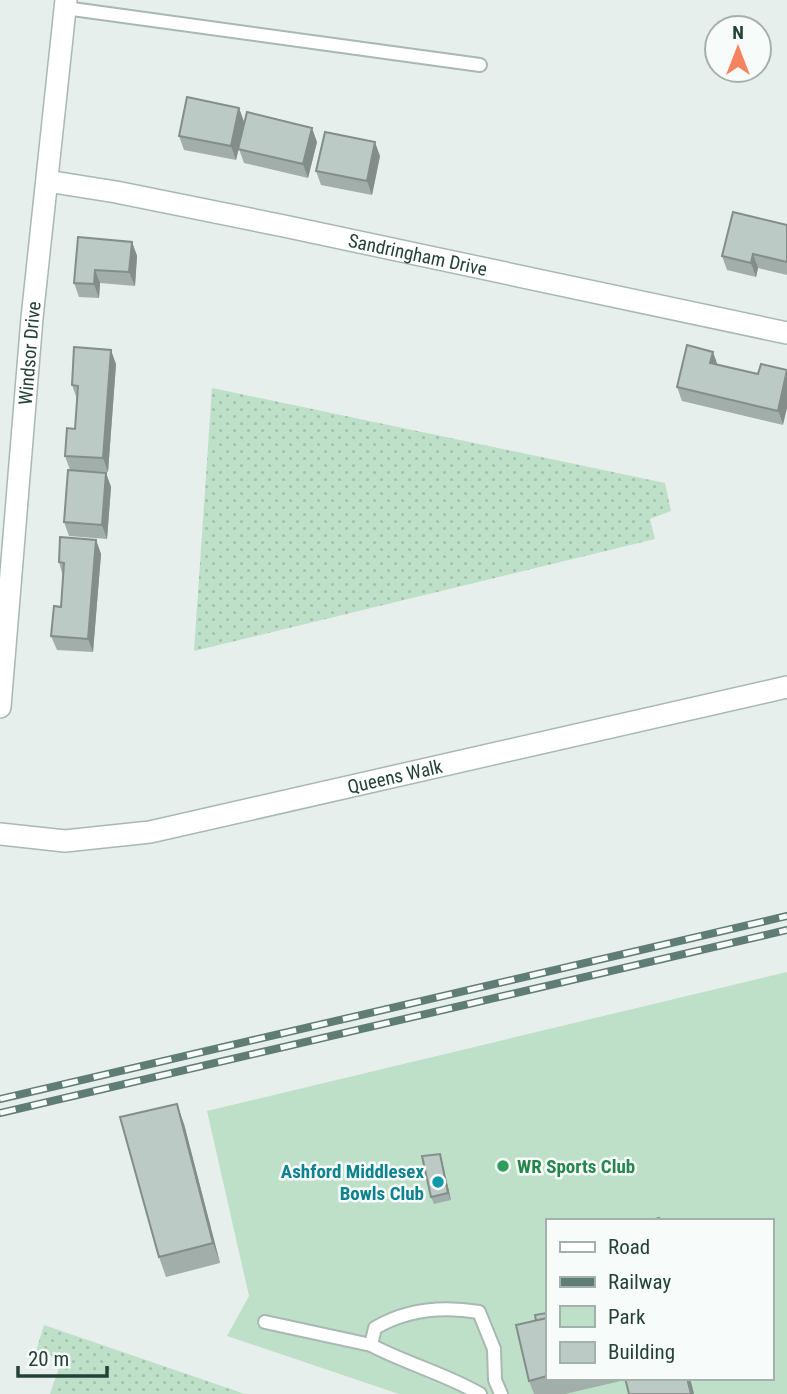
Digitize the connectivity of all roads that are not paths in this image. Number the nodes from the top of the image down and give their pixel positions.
1 (65, 4) edge
2 (480, 65) dead end
3 (47, 181) junction
4 (787, 333) edge
5 (787, 687) edge
6 (0, 707) edge
7 (0, 834) edge
8 (265, 1322) dead end
9 (371, 1345) junction
10 (480, 1394) edge
11 (501, 1394) edge

1 - 2 lane
1 - 3 street, Windsor Drive
3 - 4 street, Sandringham Drive
3 - 6 street, Windsor Drive
5 - 7 street, Queens Walk
8 - 9 lane
9 - 10 lane
9 - 11 lane

